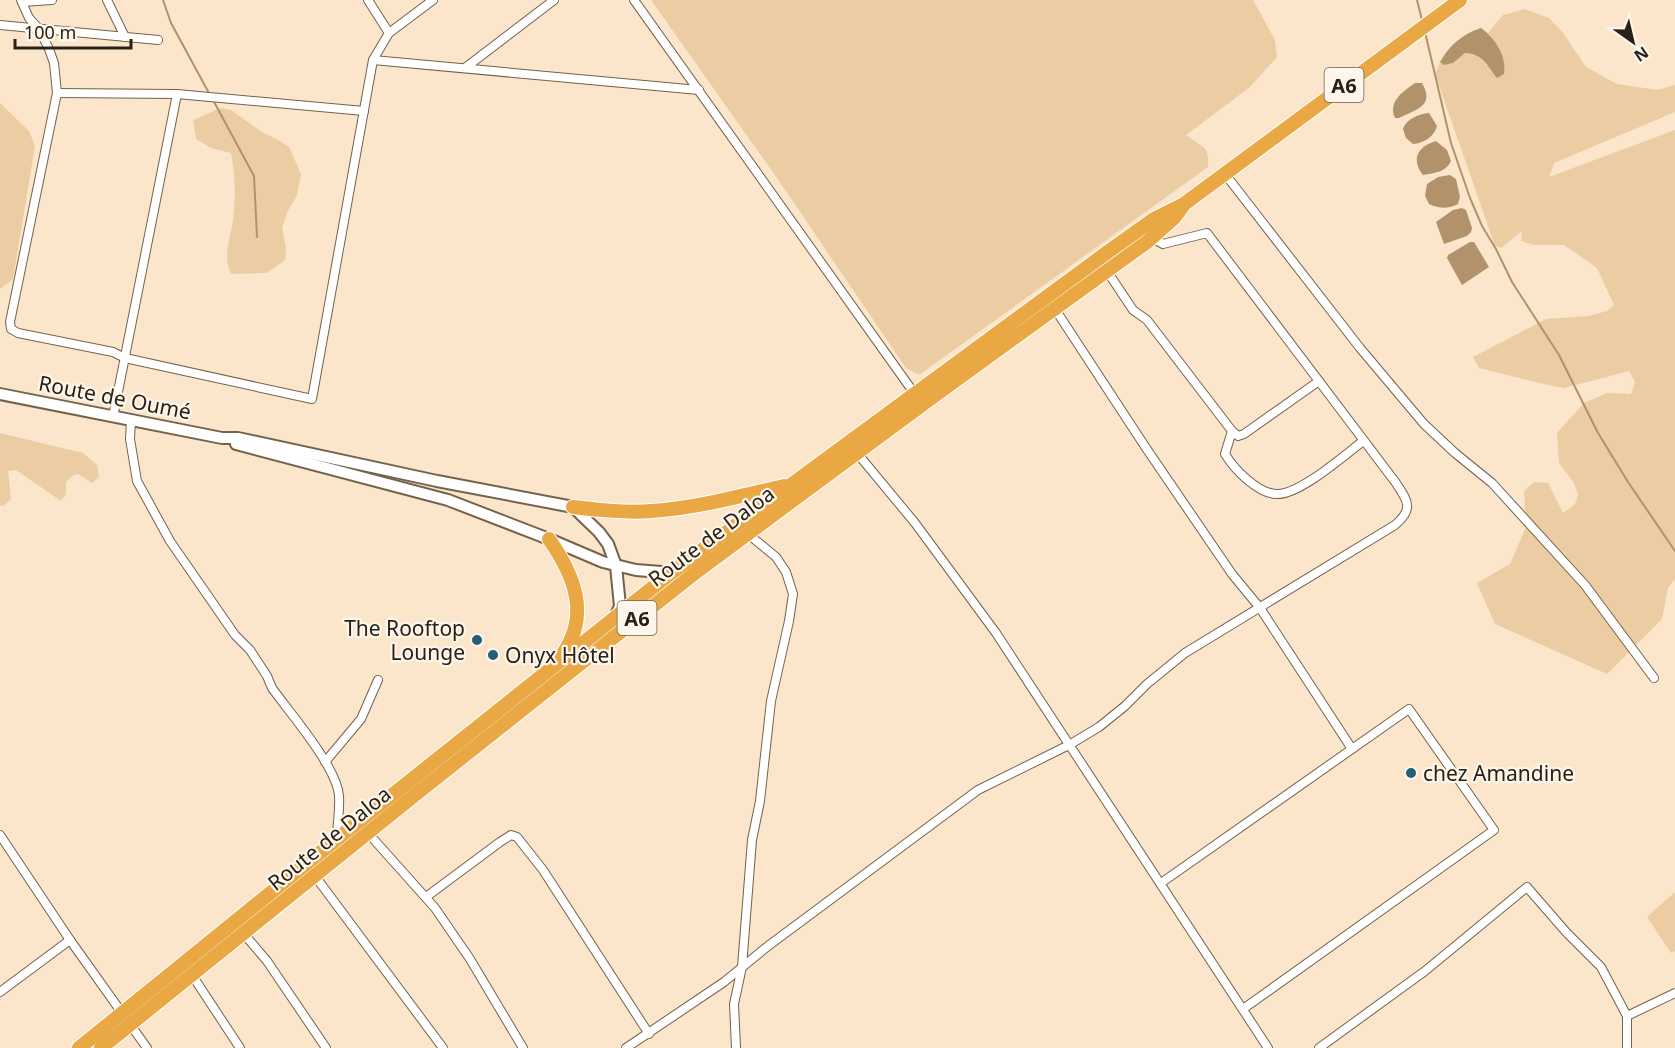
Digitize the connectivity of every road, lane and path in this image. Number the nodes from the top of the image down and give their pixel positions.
1 (52, 0) edge
2 (107, 0) edge
3 (368, 0) edge
4 (433, 0) edge
5 (554, 0) edge
6 (634, 0) edge
7 (1460, 0) edge
8 (21, 1) edge
9 (0, 25) edge
10 (39, 28) junction
11 (389, 33) junction
12 (125, 37) junction
13 (158, 40) dead end
14 (374, 60) junction
15 (465, 68) junction
16 (699, 90) junction
17 (57, 93) junction
18 (177, 94) junction
19 (364, 111) junction
20 (1225, 174) junction
21 (1184, 204) junction
22 (1152, 238) junction
23 (1107, 271) junction
24 (1055, 309) junction
25 (125, 358) junction
26 (1319, 381) junction
27 (914, 393) junction
28 (0, 394) edge
29 (113, 417) junction
30 (131, 420) junction
31 (1232, 431) junction
32 (222, 438) junction
33 (1364, 441) junction
34 (857, 453) junction
35 (792, 484) junction
36 (573, 507) junction
37 (748, 534) junction
38 (549, 539) junction
39 (616, 566) junction
40 (696, 572) junction
41 (671, 573) junction
42 (1260, 608) junction
43 (617, 615) junction
44 (606, 642) junction
45 (555, 665) junction
46 (1654, 678) dead end
47 (378, 680) dead end
48 (1069, 745) junction
49 (1352, 749) junction
50 (325, 762) junction
51 (368, 834) junction
52 (0, 835) edge
53 (337, 839) junction
54 (315, 876) junction
55 (1161, 883) junction
56 (426, 897) junction
57 (244, 934) junction
58 (70, 940) junction
59 (742, 967) junction
60 (192, 975) junction
61 (0, 992) edge
62 (1675, 993) edge
63 (1243, 1010) junction
64 (120, 1013) junction
65 (1627, 1016) junction
66 (130, 1025) junction
67 (649, 1034) junction
68 (79, 1048) edge
69 (101, 1048) edge
70 (147, 1048) edge
71 (240, 1048) edge
72 (326, 1048) edge
73 (443, 1048) edge
74 (523, 1048) edge
75 (626, 1048) edge
76 (736, 1048) edge
77 (1269, 1048) edge
78 (1319, 1048) edge
79 (1627, 1048) edge

1 - 8 street
2 - 12 street
3 - 11 street
4 - 11 street
5 - 15 street
6 - 16 street
7 - 20 highway, A6
8 - 10 street
9 - 10 street
10 - 12 street
10 - 17 street
11 - 14 street
12 - 13 street
14 - 15 street
14 - 19 street
15 - 16 street
16 - 27 street
17 - 18 street
17 - 25 street
18 - 19 street
18 - 25 street
19 - 25 street
20 - 21 highway, A6
20 - 46 street
21 - 22 highway, Route de Daloa / A6
21 - 27 highway, A6
22 - 23 highway, Route de Daloa / A6
22 - 26 street
23 - 24 highway, Route de Daloa / A6
23 - 31 street
24 - 34 highway, Route de Daloa / A6
24 - 42 street
25 - 29 street
26 - 31 street
26 - 33 street
27 - 35 highway, A6
28 - 29 main road, Route de Oumé
29 - 30 main road, Route de Oumé
30 - 32 main road, Route de Oumé
30 - 50 street
31 - 33 street
32 - 36 main road
32 - 38 main road
33 - 42 street
34 - 37 highway, Route de Daloa / A6
34 - 48 street
35 - 36 highway
35 - 41 highway, Route de Daloa / A6
36 - 39 main road
37 - 40 highway, Route de Daloa / A6
37 - 59 street
38 - 39 main road
38 - 45 highway
39 - 41 main road
39 - 43 main road
40 - 41 main road
40 - 44 highway, Route de Daloa / A6
41 - 43 highway, Route de Daloa / A6
42 - 48 street
42 - 49 street
43 - 44 main road
43 - 45 highway, Route de Daloa / A6
44 - 51 highway, Route de Daloa / A6
45 - 53 highway, Route de Daloa / A6
47 - 50 street
48 - 55 street
48 - 59 street
49 - 55 street
49 - 63 street
50 - 53 street
51 - 54 highway, Route de Daloa / A6
51 - 56 street
52 - 58 street
53 - 64 highway, Route de Daloa / A6
54 - 57 highway, Route de Daloa / A6
54 - 73 street
55 - 63 street
56 - 67 street
56 - 74 street
57 - 60 highway, Route de Daloa / A6
57 - 72 street
58 - 61 street
58 - 64 street
59 - 67 street
59 - 76 street
60 - 66 highway, Route de Daloa / A6
60 - 71 street
62 - 65 street
63 - 77 street
64 - 66 street
64 - 68 highway, Route de Daloa / A6
65 - 78 street
65 - 79 street
66 - 69 highway, Route de Daloa / A6
66 - 70 street
67 - 75 street

